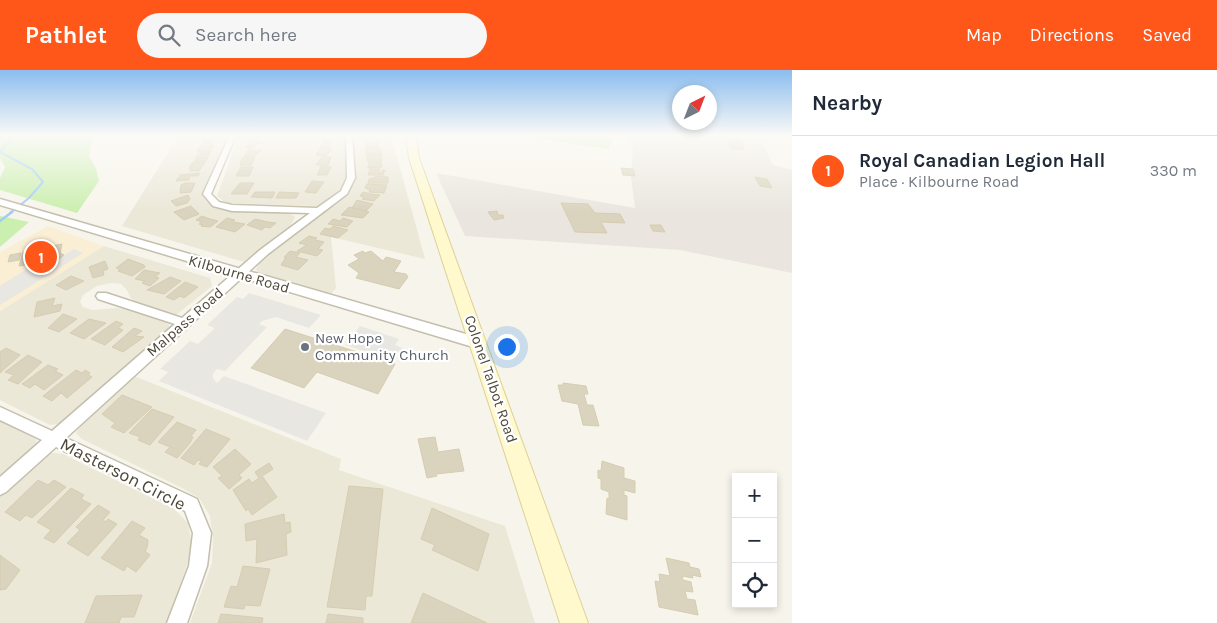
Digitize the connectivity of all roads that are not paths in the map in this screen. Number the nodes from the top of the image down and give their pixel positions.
1 (222, 161) edge
2 (350, 161) edge
3 (415, 161) edge
4 (0, 202) edge
5 (317, 211) junction
6 (240, 274) junction
7 (102, 296) dead end
8 (184, 323) junction
9 (478, 343) junction
10 (0, 413) edge
11 (55, 439) junction
12 (0, 487) edge
13 (177, 623) edge
14 (574, 623) edge

1 - 5 street
2 - 5 street, Malpass Road
3 - 9 main road, Colonel Talbot Road
4 - 6 street, Kilbourne Road
5 - 6 street, Malpass Road
6 - 8 street, Malpass Road
6 - 9 street, Kilbourne Road
7 - 8 street
8 - 11 street, Malpass Road
9 - 14 main road, Colonel Talbot Road
10 - 11 street, Masterson Circle
11 - 12 street, Malpass Road
11 - 13 street, Masterson Circle

